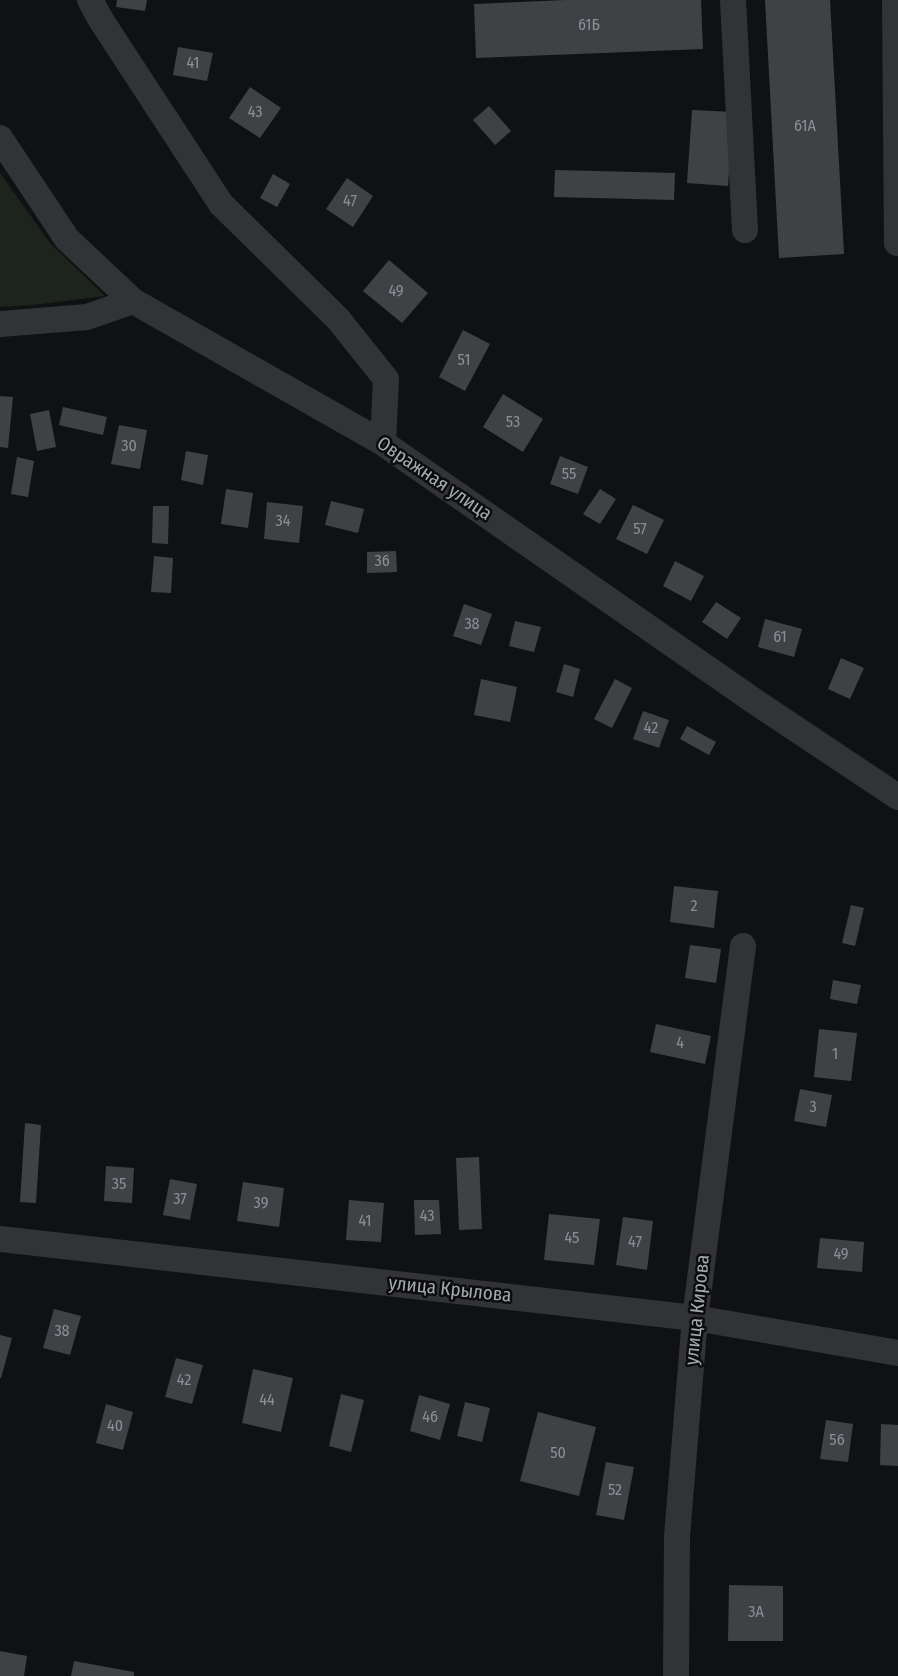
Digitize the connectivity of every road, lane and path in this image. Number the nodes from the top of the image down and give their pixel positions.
1 (90, 0) edge
2 (733, 0) edge
3 (895, 0) edge
4 (0, 138) edge
5 (745, 230) dead end
6 (897, 243) edge
7 (133, 301) junction
8 (0, 324) edge
9 (383, 443) junction
10 (898, 797) edge
11 (743, 946) dead end
12 (0, 1239) edge
13 (695, 1318) junction
14 (898, 1353) edge
15 (676, 1676) edge

1 - 9 street
2 - 5 street
3 - 6 street
4 - 7 street, Овражная улица
7 - 8 street
7 - 9 street, Овражная улица
9 - 10 street, Овражная улица
11 - 13 street, улица Кирова
12 - 13 street, улица Крылова
13 - 14 street, улица Крылова
13 - 15 street, улица Кирова

